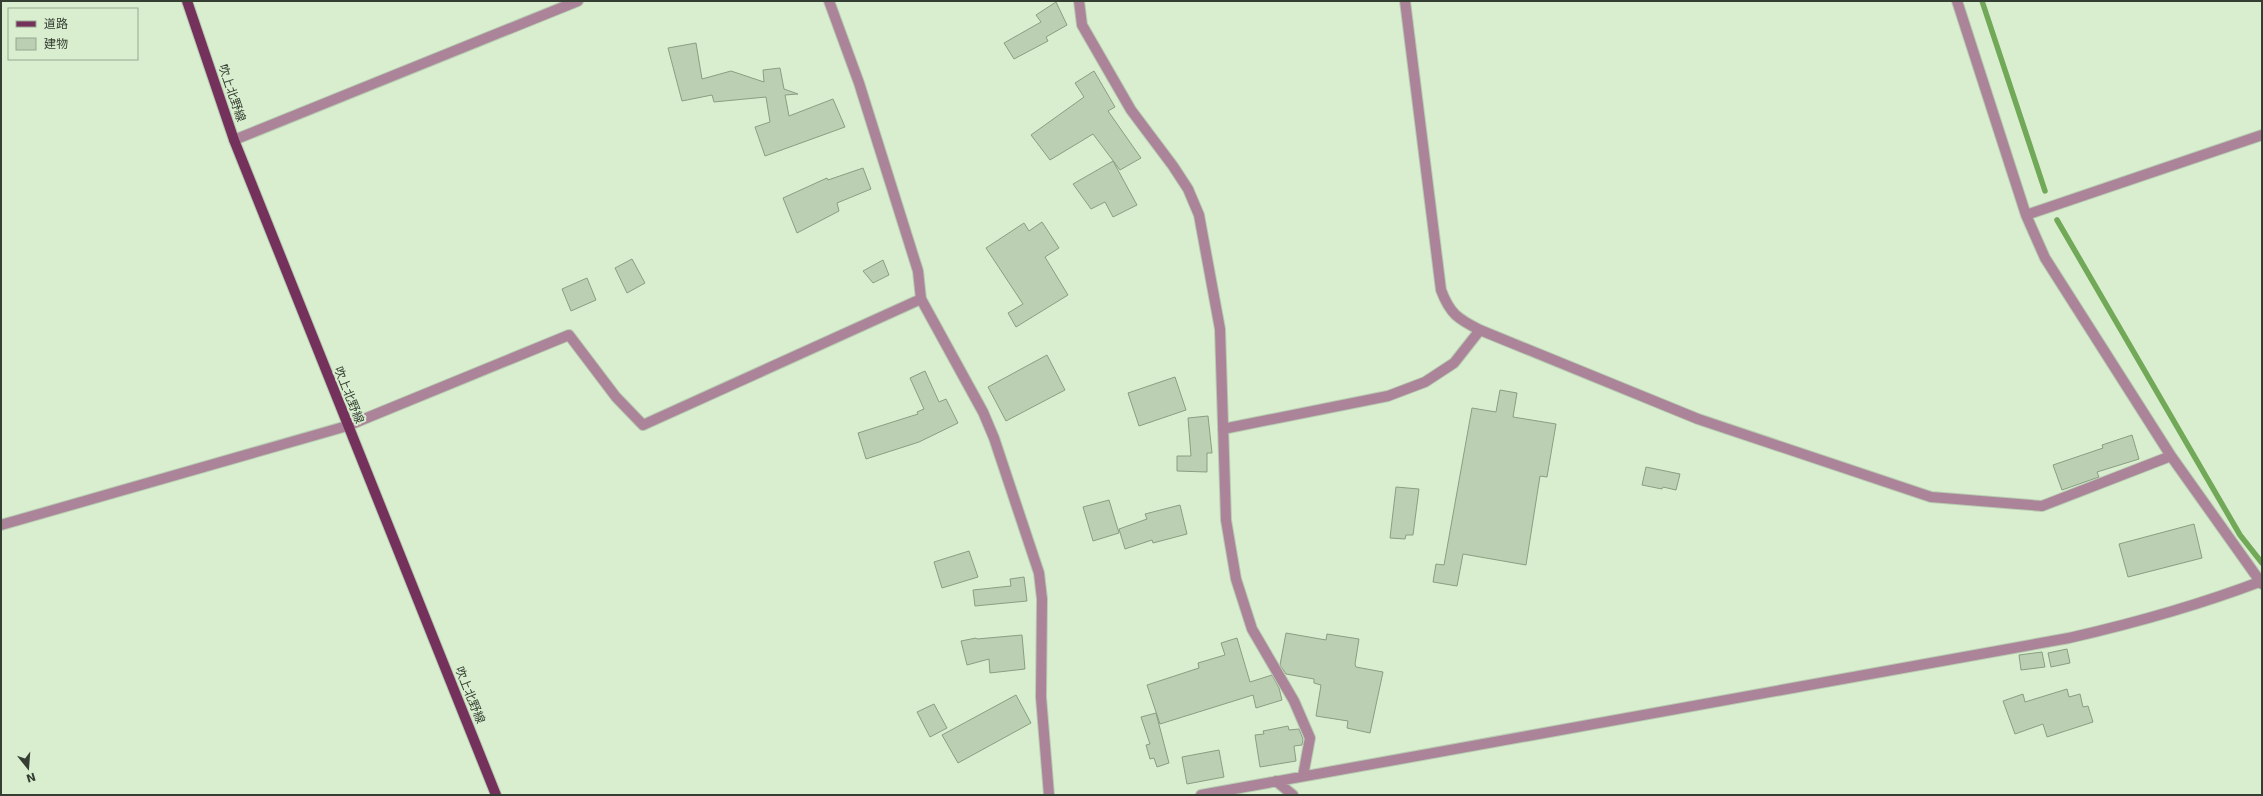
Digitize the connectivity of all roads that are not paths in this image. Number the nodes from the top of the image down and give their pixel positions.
1 (187, 1) edge
2 (578, 1) edge
3 (829, 1) edge
4 (1079, 1) edge
5 (1405, 1) edge
6 (1957, 1) edge
7 (2262, 135) edge
8 (234, 140) junction
9 (2026, 214) junction
10 (921, 299) junction
11 (1480, 330) junction
12 (348, 426) junction
13 (1223, 429) junction
14 (2171, 456) junction
15 (1, 526) edge
16 (2261, 582) edge
17 (1303, 776) junction
18 (1276, 781) junction
19 (496, 795) edge
20 (1049, 795) edge
21 (1201, 795) edge
22 (1293, 795) edge

1 - 8 main road, 吹上北野線
2 - 8 street
3 - 10 street
4 - 13 street
5 - 11 street
6 - 9 street
7 - 9 street
8 - 12 main road, 吹上北野線
9 - 14 street
10 - 12 street
10 - 20 street
11 - 13 street
11 - 14 street
12 - 15 street
12 - 19 main road, 吹上北野線
13 - 17 street
14 - 16 street
16 - 17 street
17 - 18 street
18 - 21 street
18 - 22 street

